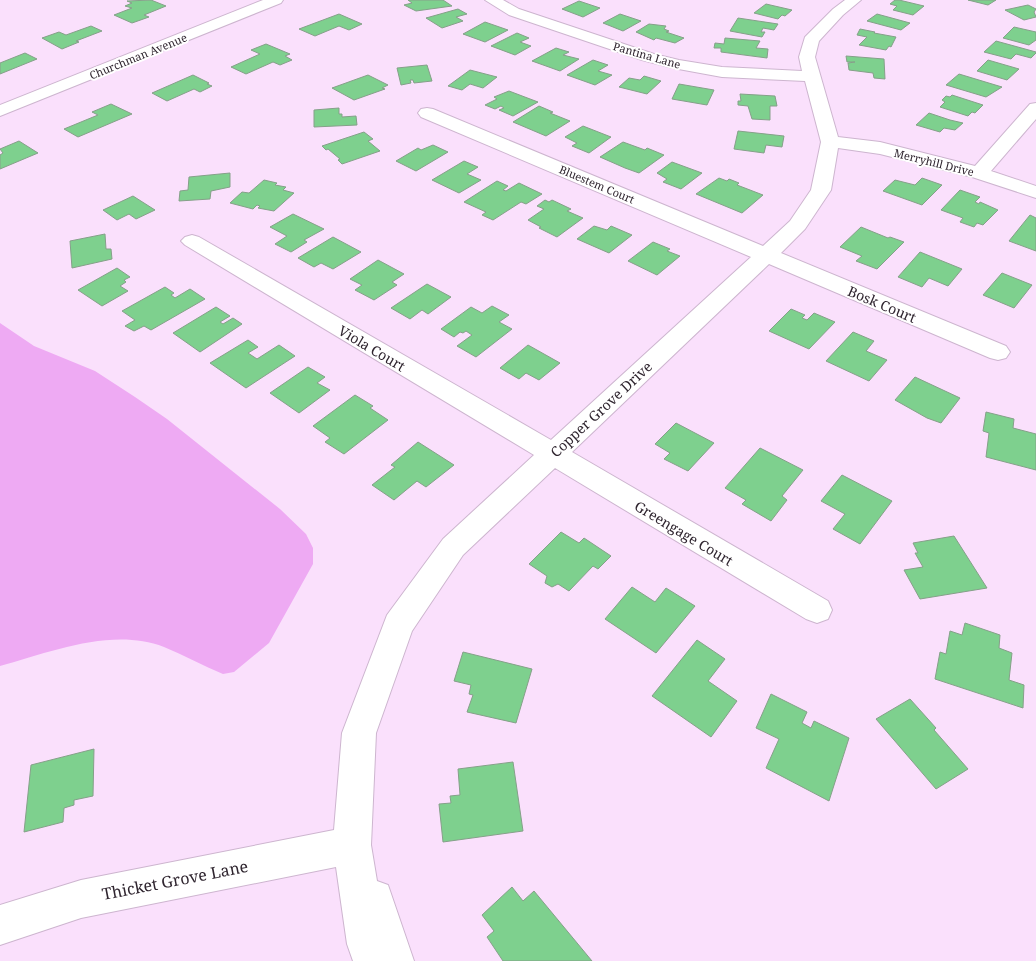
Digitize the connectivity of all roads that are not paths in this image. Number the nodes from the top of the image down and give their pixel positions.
1 (276, 0) edge
2 (492, 0) edge
3 (854, 0) edge
4 (811, 76) junction
5 (1036, 108) edge
6 (0, 111) edge
7 (427, 113) dead end
8 (830, 142) junction
9 (979, 173) junction
10 (1036, 192) edge
11 (192, 241) dead end
12 (767, 256) junction
13 (998, 352) dead end
14 (552, 454) junction
15 (817, 610) dead end
16 (352, 845) junction
17 (0, 925) edge
18 (373, 961) edge
19 (394, 961) edge

1 - 6 street, Churchman Avenue
2 - 4 street, Pantina Lane
3 - 4 street, Copper Grove Drive
4 - 8 street, Copper Grove Drive
5 - 9 street
7 - 12 street, Bluestem Court
8 - 9 street, Merryhill Drive
8 - 12 street, Copper Grove Drive
9 - 10 street, Merryhill Drive
11 - 14 street, Viola Court
12 - 13 street, Bosk Court
12 - 14 street, Copper Grove Drive
14 - 15 street, Greengage Court
14 - 16 street, Copper Grove Drive
16 - 17 street, Thicket Grove Lane
16 - 18 street, Copper Grove Drive
16 - 19 street, Copper Grove Drive

